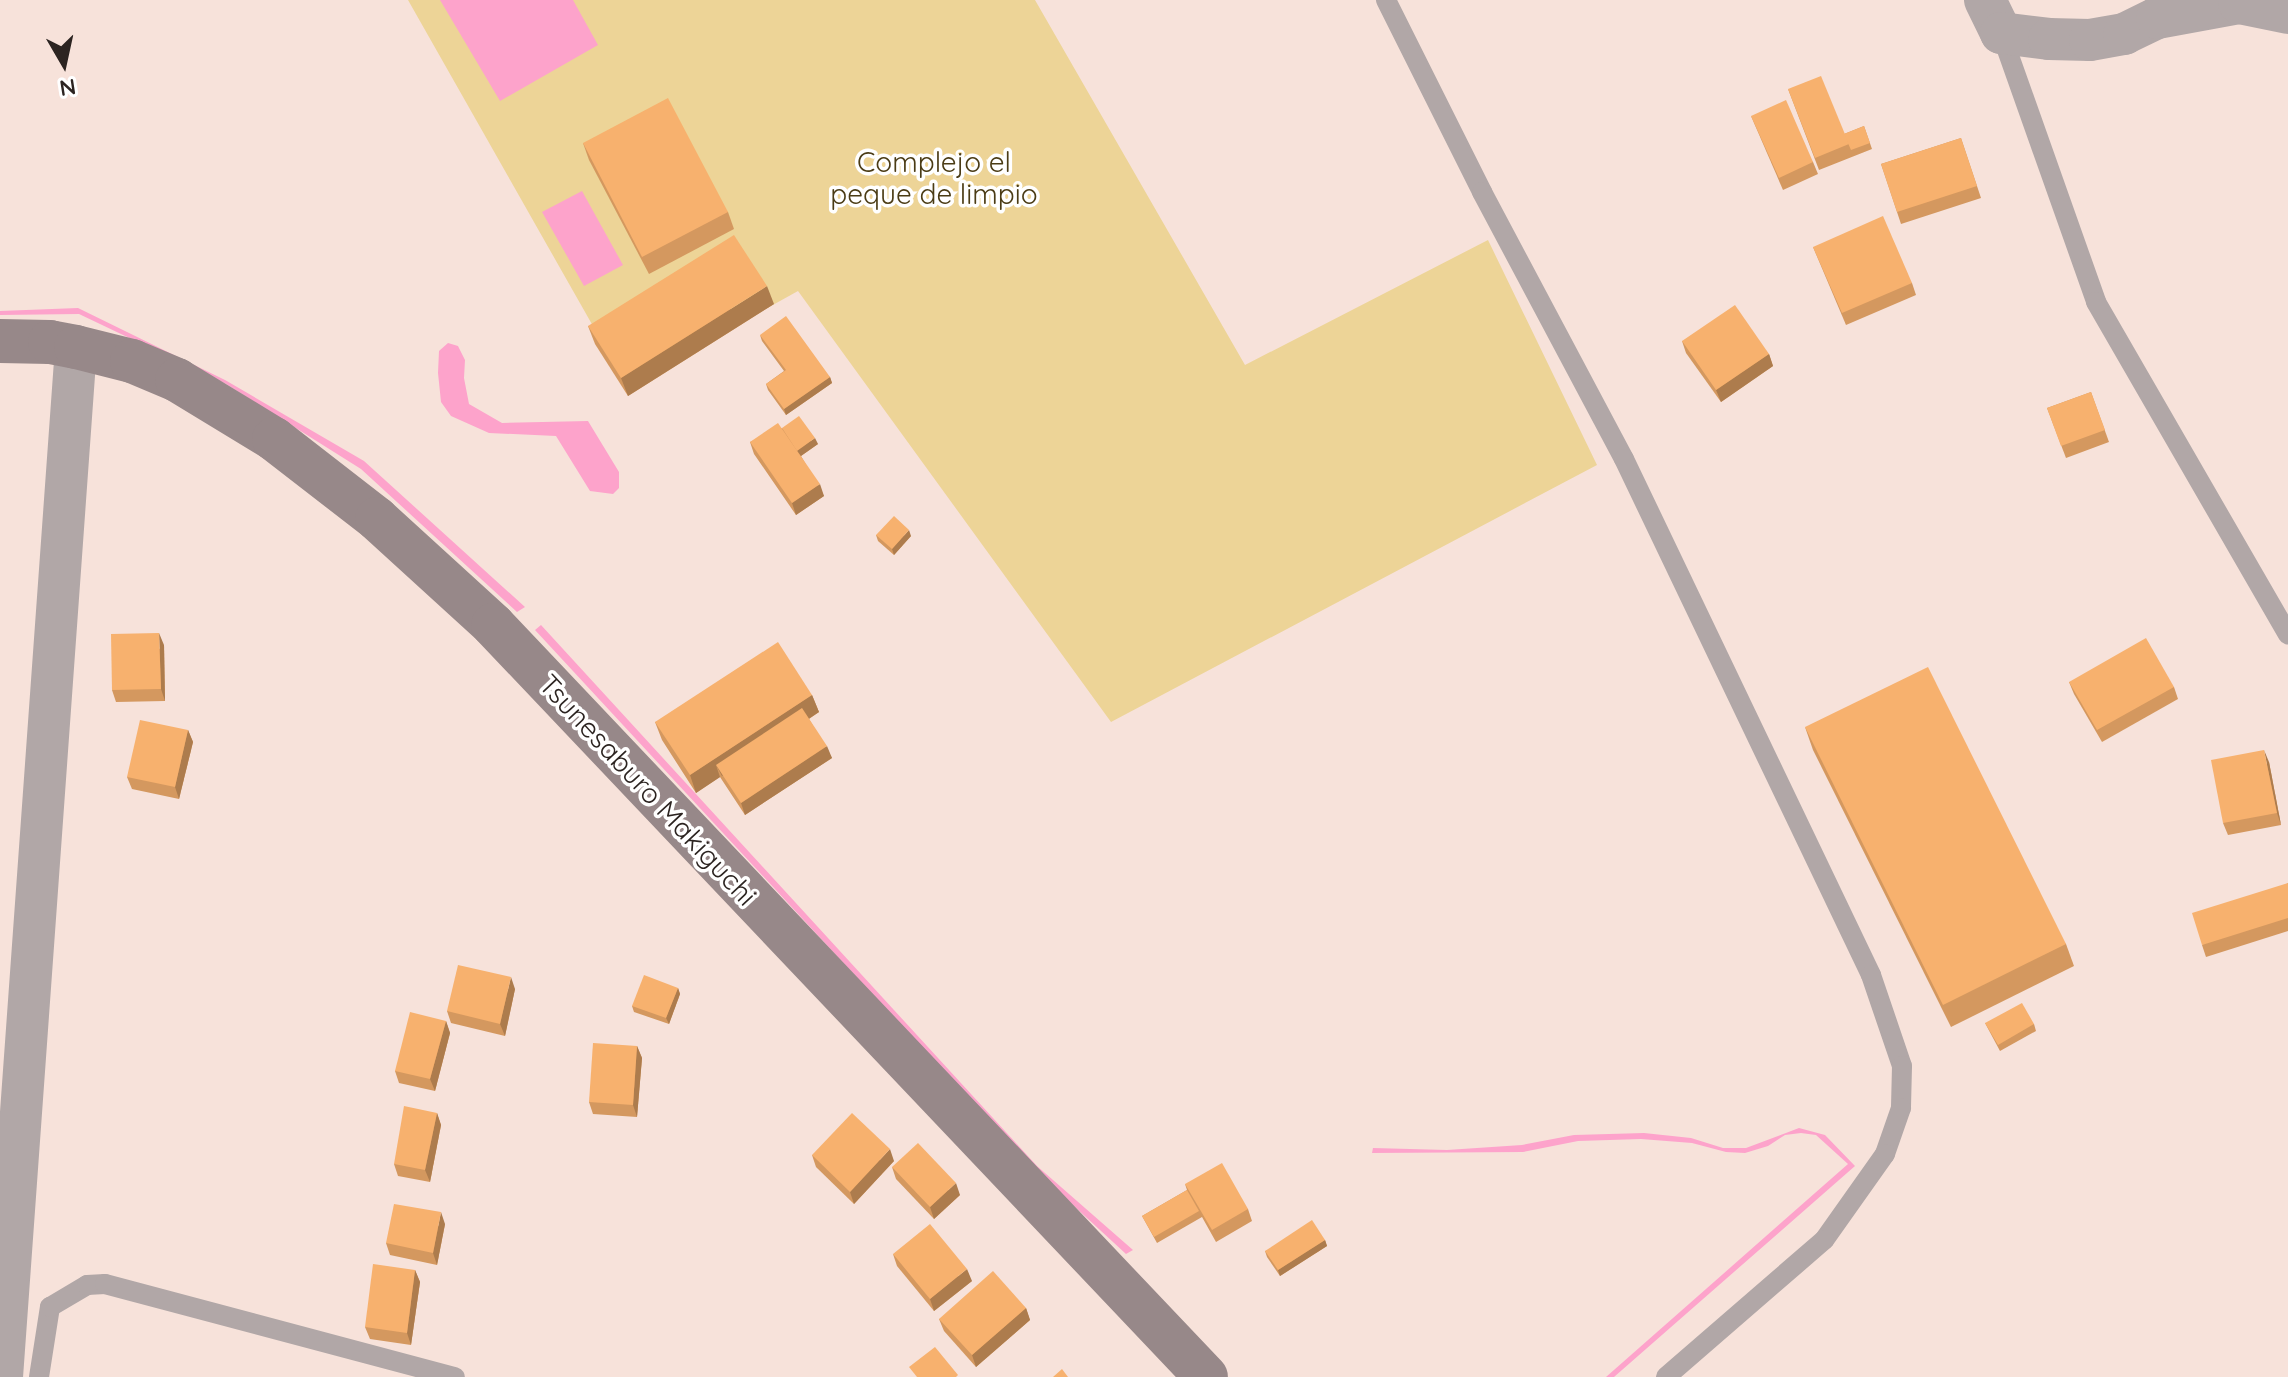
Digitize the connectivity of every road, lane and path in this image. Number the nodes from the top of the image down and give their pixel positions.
1 (1386, 0) edge
2 (2288, 13) edge
3 (1993, 16) edge
4 (0, 341) edge
5 (76, 347) junction
6 (2288, 635) edge
7 (4, 1316) edge
8 (2, 1377) edge
9 (39, 1377) edge
10 (455, 1377) edge
11 (1206, 1377) edge
12 (1666, 1377) edge

1 - 12 lane
2 - 3 street
3 - 6 lane
4 - 5 street, Tsunesaburo Makiguchi
5 - 7 street
5 - 11 street, Tsunesaburo Makiguchi
7 - 8 street
9 - 10 lane

